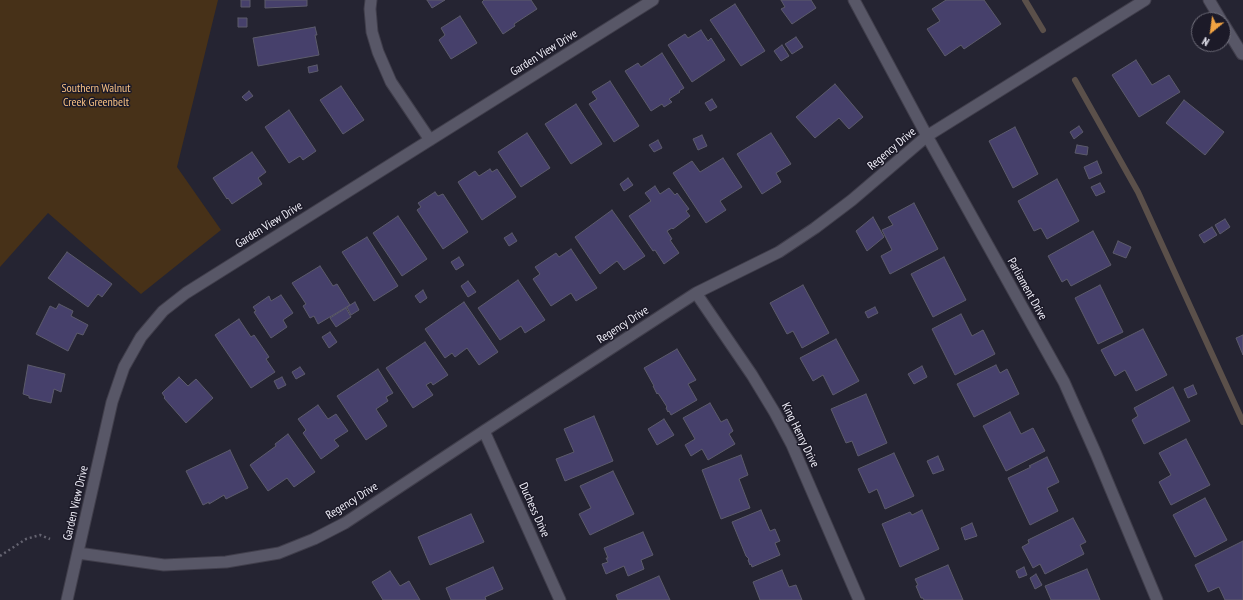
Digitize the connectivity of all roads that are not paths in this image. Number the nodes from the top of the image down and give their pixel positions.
1 (371, 0) edge
2 (653, 0) edge
3 (854, 0) edge
4 (1146, 0) edge
5 (1209, 0) edge
6 (1216, 12) edge
7 (1231, 36) edge
8 (1242, 54) dead end
9 (926, 136) junction
10 (430, 140) junction
11 (696, 293) junction
12 (484, 431) junction
13 (78, 553) junction
14 (67, 600) edge
15 (560, 600) edge
16 (859, 600) edge
17 (1156, 600) edge

1 - 10 street
2 - 10 street, Garden View Drive
3 - 9 street, Parliament Drive
4 - 9 street, Regency Drive
5 - 6 street
7 - 8 street
9 - 11 street, Regency Drive
9 - 17 street, Parliament Drive
10 - 13 street, Garden View Drive
11 - 12 street, Regency Drive
11 - 16 street, King Henry Drive
12 - 13 street, Regency Drive
12 - 15 street, Duchess Drive
13 - 14 street, Garden View Drive

